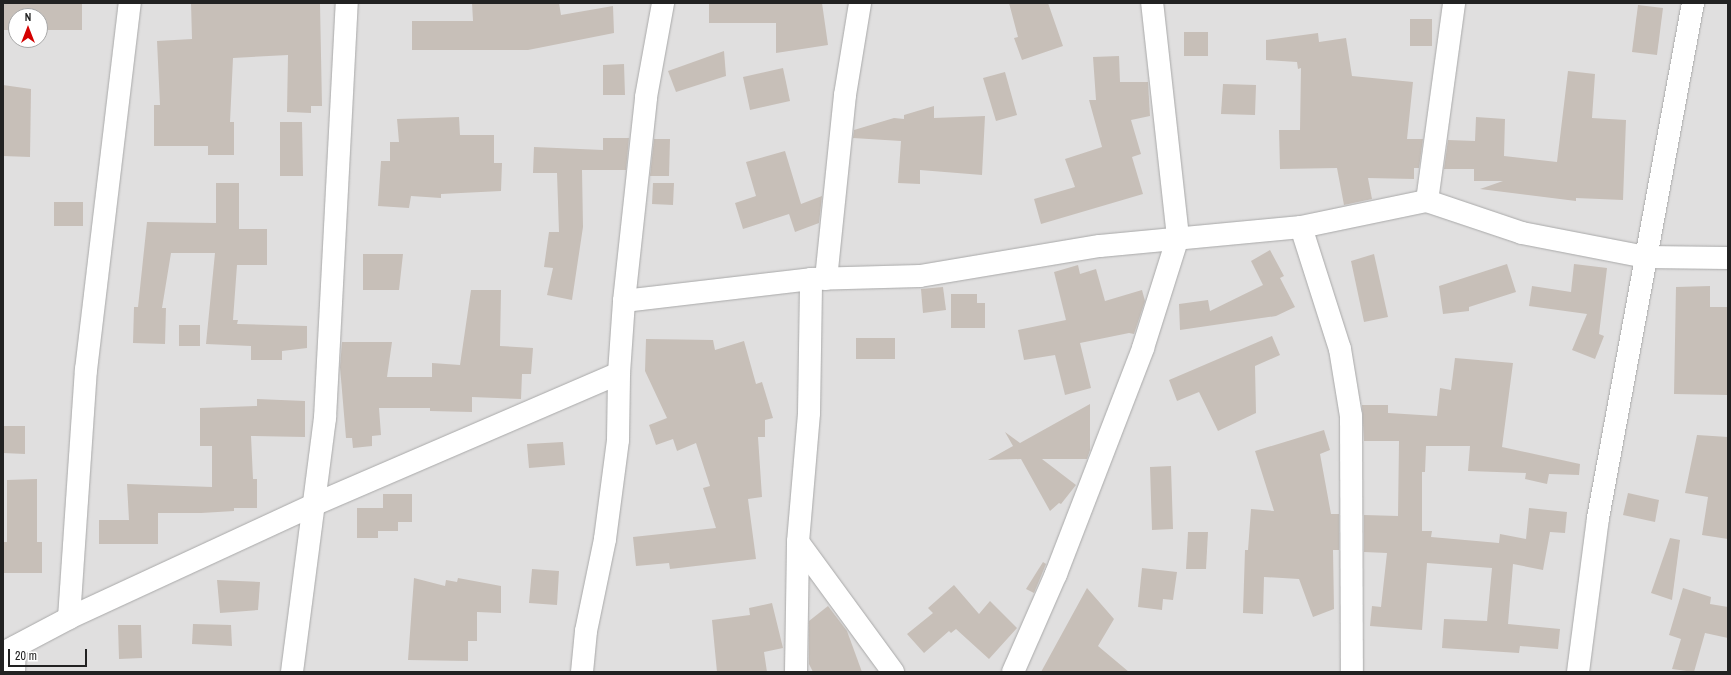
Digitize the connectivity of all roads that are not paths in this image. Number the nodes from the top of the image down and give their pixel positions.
1 (130, 3) edge
2 (347, 3) edge
3 (663, 3) edge
4 (860, 3) edge
5 (1152, 3) edge
6 (1454, 3) edge
7 (1693, 3) edge
8 (1427, 202) junction
9 (1301, 227) junction
10 (1178, 237) junction
11 (1646, 258) junction
12 (1728, 258) edge
13 (818, 279) junction
14 (624, 301) junction
15 (619, 373) junction
16 (313, 505) junction
17 (798, 542) junction
18 (69, 618) junction
19 (9, 650) edge
20 (14, 672) edge
21 (292, 672) edge
22 (582, 672) edge
23 (796, 672) edge
24 (893, 672) edge
25 (1013, 672) edge
26 (1352, 672) edge
27 (1578, 672) edge

1 - 18 street
2 - 16 street
3 - 14 street
4 - 13 street
5 - 10 street
6 - 8 street
7 - 11 street
8 - 9 street
8 - 11 street
9 - 10 street
9 - 26 street
10 - 13 street
10 - 25 street
11 - 12 street
11 - 27 street
13 - 14 street
13 - 17 street
14 - 15 street
15 - 16 street
15 - 22 street
16 - 18 street
16 - 21 street
17 - 23 street
17 - 24 street
18 - 19 street
19 - 20 street

